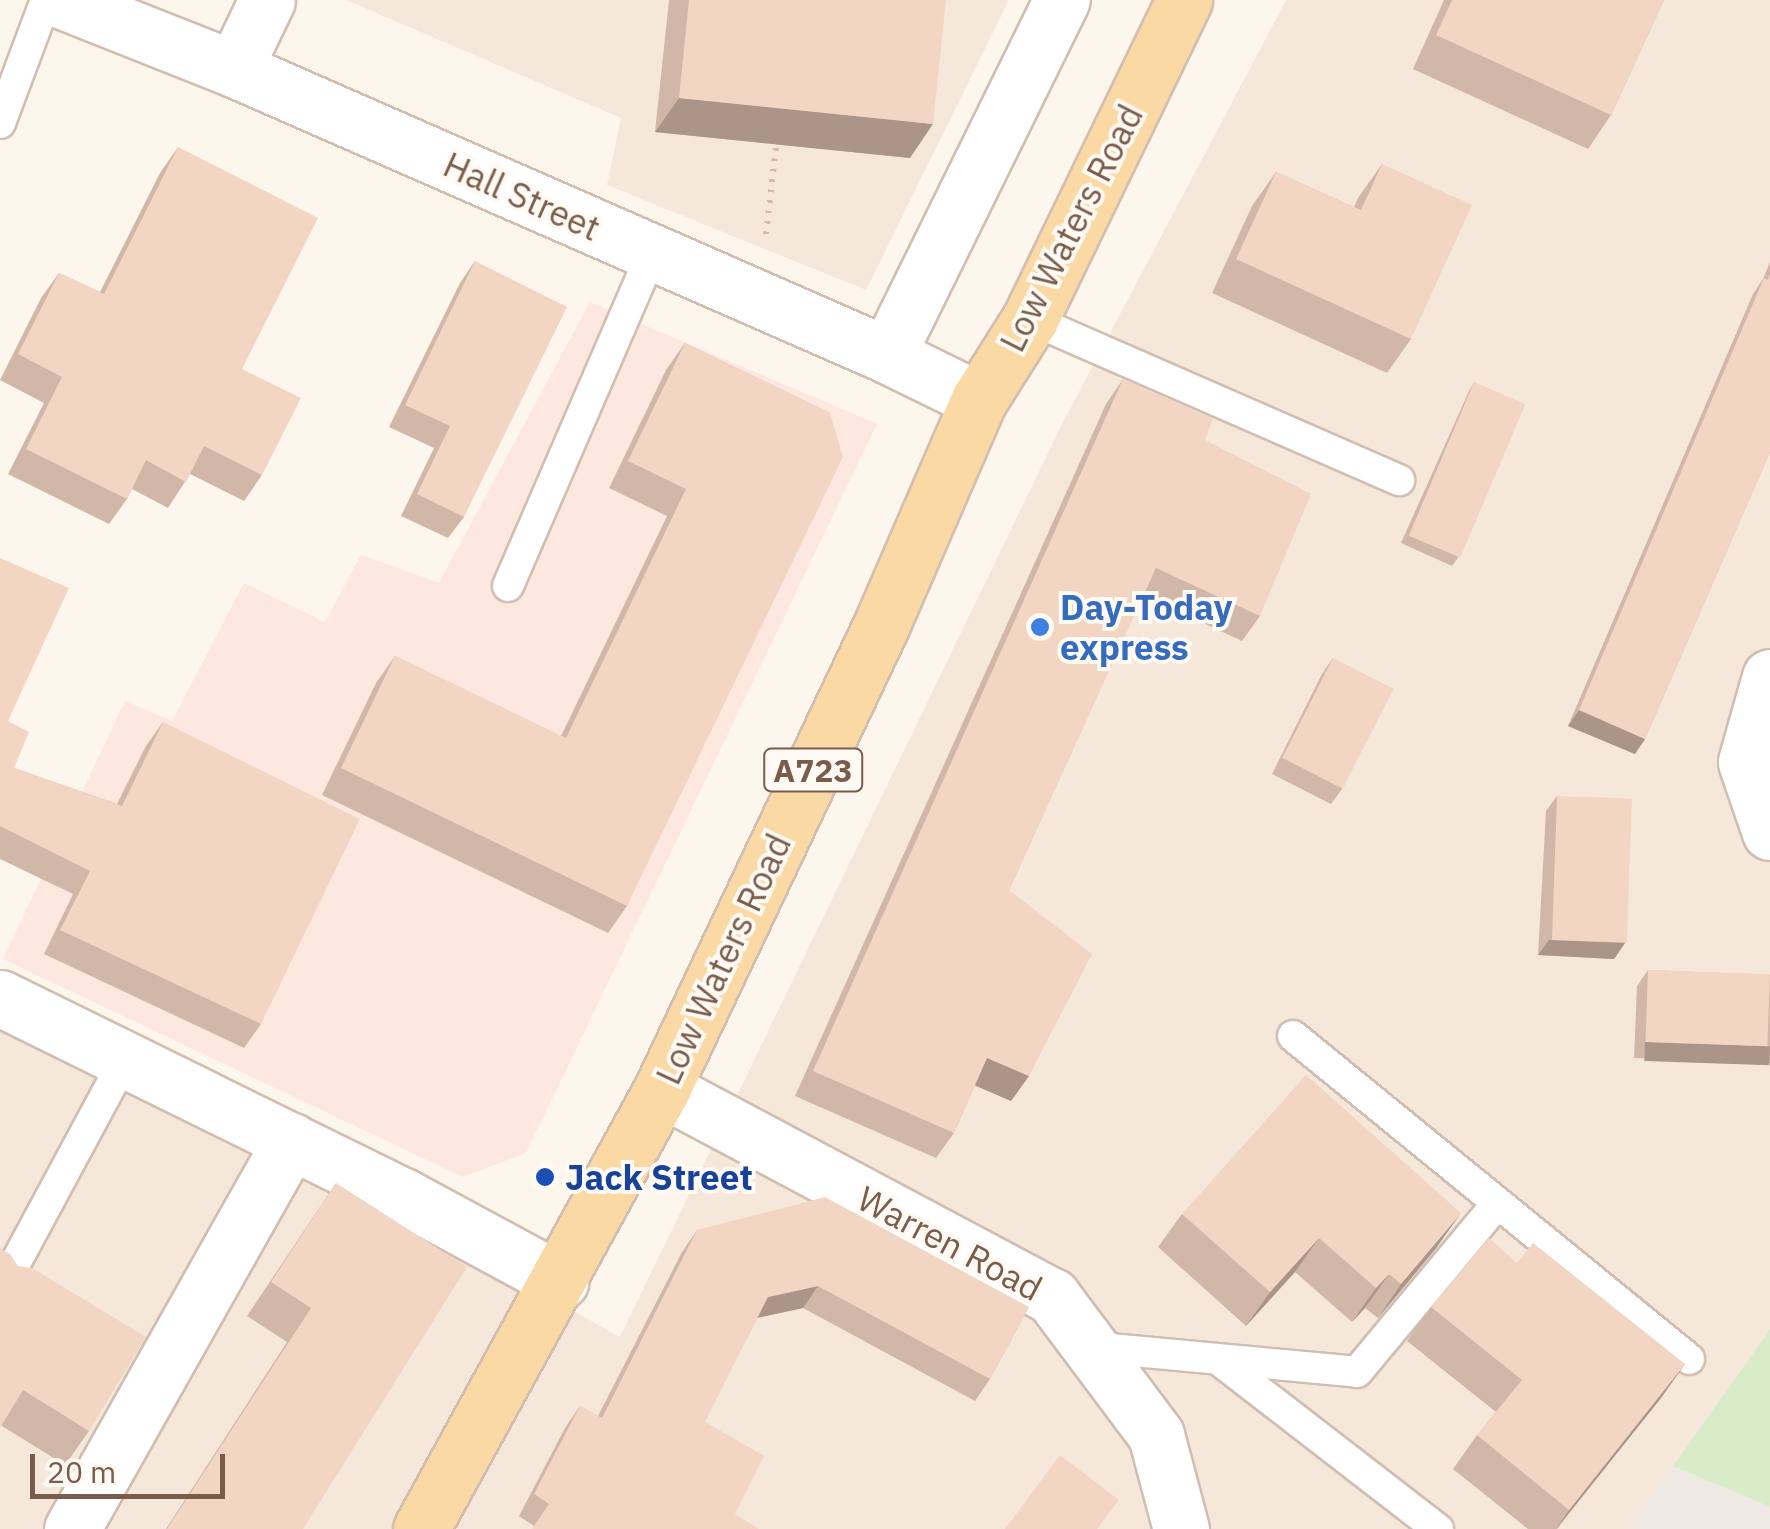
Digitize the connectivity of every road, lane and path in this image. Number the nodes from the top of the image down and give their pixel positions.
1 (46, 0) edge
2 (60, 0) edge
3 (266, 0) edge
4 (1062, 0) edge
5 (1184, 0) edge
6 (234, 69) junction
7 (0, 123) edge
8 (779, 125) edge
9 (652, 253) junction
10 (759, 299) junction
11 (1030, 319) junction
12 (887, 356) junction
13 (979, 400) junction
14 (1399, 480) dead end
15 (508, 586) dead end
16 (1770, 677) edge
17 (1770, 832) edge
18 (0, 998) edge
19 (1293, 1036) dead end
20 (125, 1059) junction
21 (662, 1089) junction
22 (292, 1140) junction
23 (1496, 1204) junction
24 (560, 1282) junction
25 (4, 1284) edge
26 (1090, 1347) junction
27 (1689, 1358) dead end
28 (1218, 1359) junction
29 (72, 1529) edge
30 (421, 1529) edge
31 (1182, 1529) edge
32 (1438, 1529) edge

1 - 7 lane
2 - 6 street, Hall Street
3 - 6 street
4 - 12 street
5 - 11 main road, Low Waters Road / A723
6 - 9 street, Hall Street
8 - 10 path
9 - 10 street, Hall Street
9 - 15 lane
10 - 12 street, Hall Street
11 - 13 main road, Low Waters Road / A723
11 - 14 lane
12 - 13 street, Hall Street
13 - 21 main road, Low Waters Road / A723
16 - 17 street
18 - 20 street
19 - 23 lane
20 - 22 street
20 - 25 lane
21 - 24 main road, Low Waters Road / A723
21 - 26 street, Warren Road
22 - 24 street
22 - 29 street
23 - 27 lane
23 - 28 lane
24 - 30 main road, Low Waters Road / A723
26 - 28 lane
26 - 31 street, Warren Road
28 - 32 lane

